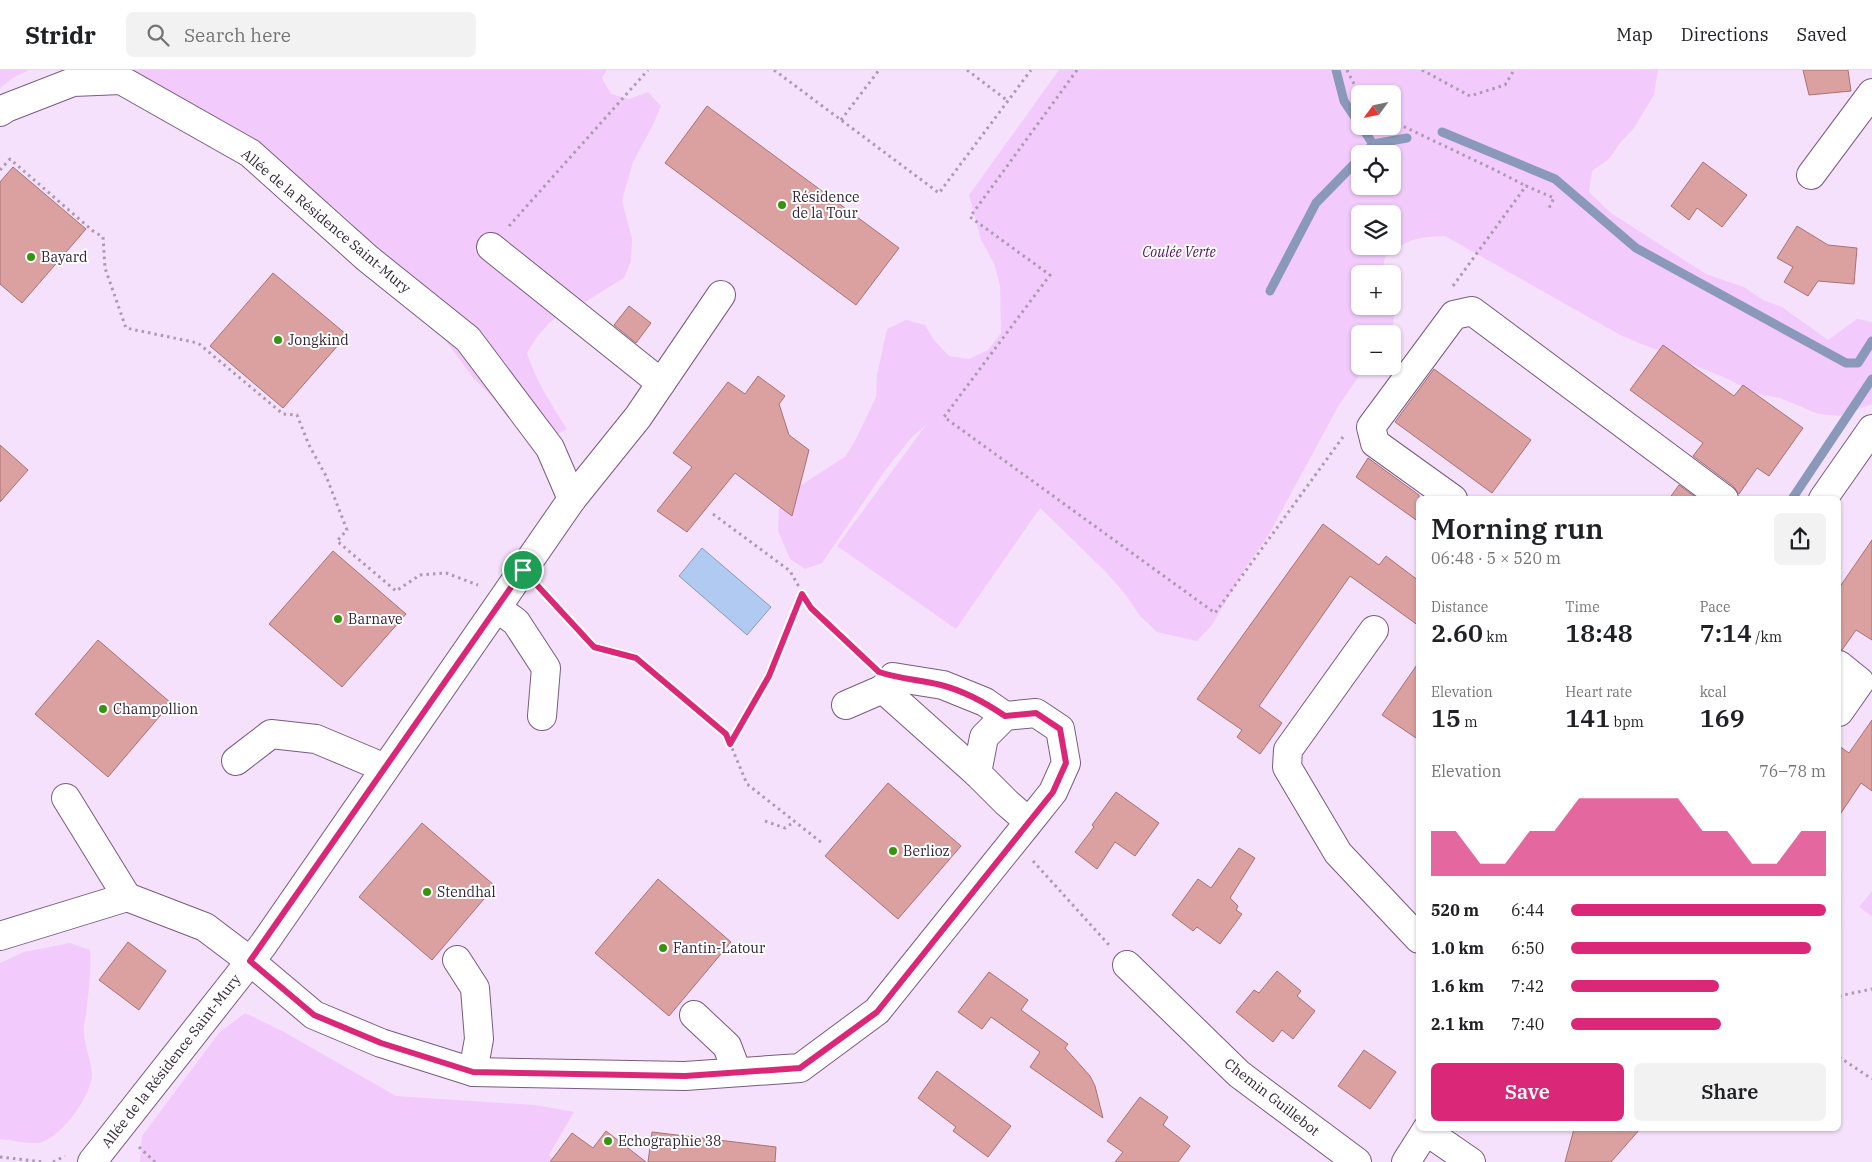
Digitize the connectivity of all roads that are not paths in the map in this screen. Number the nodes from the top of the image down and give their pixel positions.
1 (1872, 93) edge
2 (0, 112) edge
3 (1811, 175) dead end
4 (491, 247) road end
5 (722, 295) dead end
6 (661, 383) junction
7 (1872, 429) edge
8 (1449, 496) edge
9 (1720, 496) edge
10 (1825, 496) edge
11 (572, 499) junction
12 (499, 604) junction
13 (1374, 630) dead end
14 (1841, 665) edge
15 (1869, 670) edge
16 (888, 683) junction
17 (846, 704) dead end
18 (1841, 709) edge
19 (542, 716) dead end
20 (1005, 716) junction
21 (236, 761) dead end
22 (385, 768) junction
23 (977, 772) junction
24 (66, 798) dead end
25 (1021, 831) junction
26 (127, 897) junction
27 (0, 936) edge
28 (1416, 936) edge
29 (458, 960) dead end
30 (250, 961) junction
31 (1126, 965) road end
32 (694, 1015) dead end
33 (473, 1072) junction
34 (737, 1072) junction
35 (1425, 1131) edge
36 (1427, 1131) edge
37 (92, 1162) edge
38 (1357, 1162) edge
39 (1406, 1162) edge
40 (1471, 1162) edge

1 - 3 street
2 - 11 street, Allée de la Résidence Saint-Mury
4 - 6 street
5 - 6 street, Allée de la Résidence Saint-Mury
6 - 11 street, Allée de la Résidence Saint-Mury
7 - 10 street
8 - 9 street
11 - 12 street, Allée de la Résidence Saint-Mury
12 - 19 street
12 - 22 street, Allée de la Résidence Saint-Mury
13 - 28 street
14 - 15 street
15 - 18 street
16 - 17 street
16 - 20 street
16 - 23 street
20 - 23 street
20 - 25 street, Allée de la Résidence Saint-Mury
21 - 22 street
22 - 30 street, Allée de la Résidence Saint-Mury
23 - 25 street
24 - 26 street
25 - 34 street, Allée de la Résidence Saint-Mury
26 - 27 street
26 - 30 street, Allée de la Résidence Saint-Mury
29 - 33 street
30 - 33 street, Allée de la Résidence Saint-Mury
30 - 37 street, Allée de la Résidence Saint-Mury
31 - 38 street, Chemin Guillebot
32 - 34 street
33 - 34 street, Allée de la Résidence Saint-Mury
35 - 39 street
36 - 40 street

